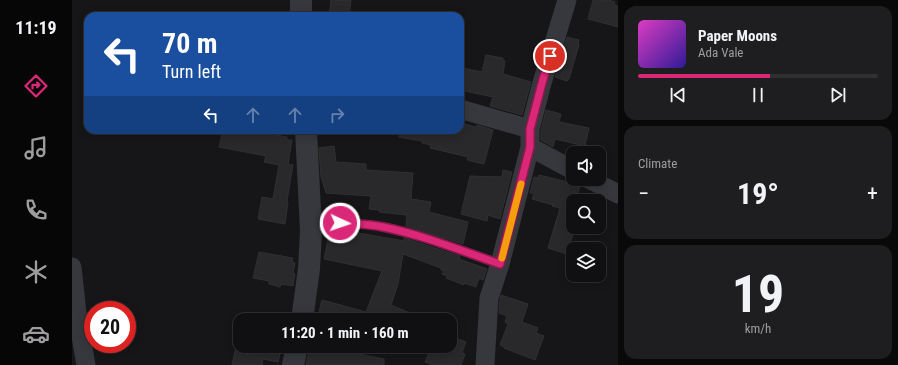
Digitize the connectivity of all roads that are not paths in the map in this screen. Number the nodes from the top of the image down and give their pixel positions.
1 (301, 0) edge
2 (567, 0) edge
3 (301, 12) edge
4 (464, 111) edge
5 (306, 134) edge
6 (530, 138) junction
7 (566, 165) edge
8 (603, 186) edge
9 (618, 194) edge
10 (311, 222) junction
11 (500, 264) junction
12 (72, 267) edge
13 (303, 313) edge
14 (296, 353) edge
15 (86, 365) edge
16 (294, 365) edge
17 (485, 365) edge

1 - 3 street
2 - 6 street
4 - 6 street
5 - 10 street
6 - 7 street
6 - 11 street
8 - 9 street
10 - 11 lane
10 - 13 street
11 - 17 street
12 - 15 street
14 - 16 street

